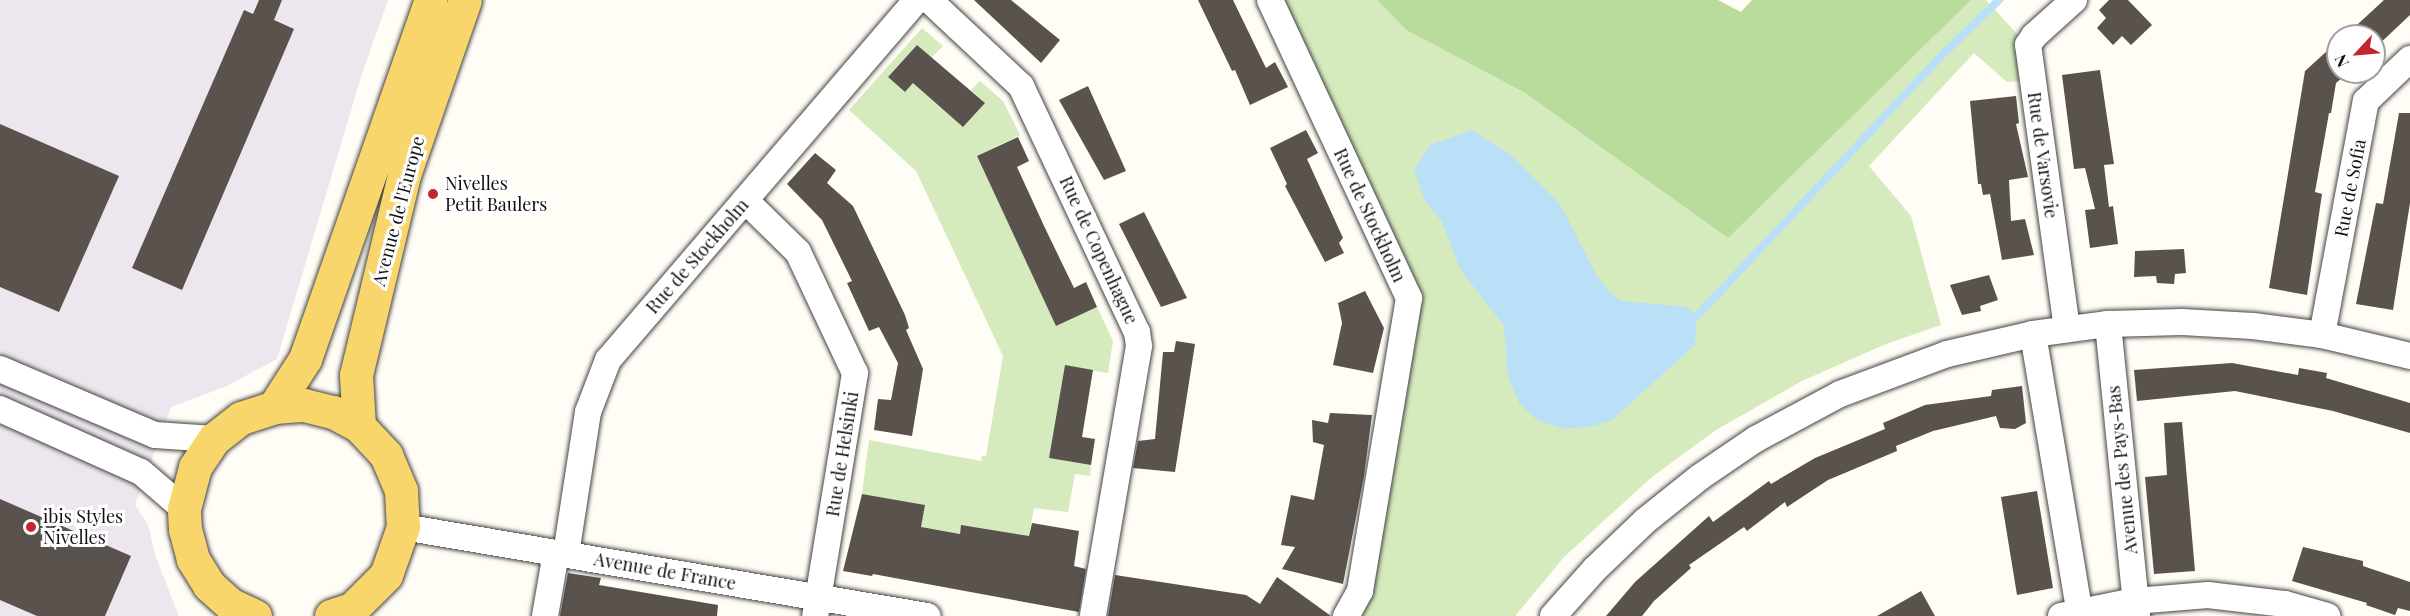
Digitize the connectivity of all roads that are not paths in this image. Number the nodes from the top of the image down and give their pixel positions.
1 (431, 0) edge
2 (465, 0) edge
3 (917, 0) edge
4 (930, 0) edge
5 (1270, 0) edge
6 (2074, 0) edge
7 (2410, 59) edge
8 (746, 200) junction
9 (2108, 324) junction
10 (2067, 329) junction
11 (2033, 334) junction
12 (2322, 335) junction
13 (2410, 356) edge
14 (0, 369) edge
15 (274, 407) junction
16 (0, 409) edge
17 (359, 426) junction
18 (214, 439) junction
19 (184, 509) junction
20 (403, 527) junction
21 (561, 553) junction
22 (817, 607) edge
23 (2136, 608) edge
24 (238, 612) edge
25 (2074, 615) edge
26 (331, 616) edge
27 (545, 616) edge
28 (927, 616) edge
29 (1093, 616) edge
30 (1346, 616) edge
31 (1553, 616) edge
32 (2327, 616) edge

1 - 15 main road, Avenue de l'Europe
2 - 17 main road, Avenue de l'Europe
3 - 8 street, Rue de Stockholm
4 - 29 street, Rue de Copenhague
5 - 30 street, Rue de Stockholm
6 - 10 street, Rue de Varsovie
7 - 12 street, Rue de Sofia
8 - 21 street, Rue de Stockholm
8 - 22 street, Rue de Helsinki
9 - 10 street
9 - 12 street
9 - 23 street, Avenue des Pays-Bas
10 - 11 street
11 - 25 street
11 - 31 street
12 - 13 street
14 - 18 street
15 - 17 main road
15 - 18 main road
16 - 19 street
17 - 20 main road
18 - 19 main road
19 - 24 main road
20 - 21 street, Avenue de France
20 - 26 main road
21 - 22 street, Avenue de France
21 - 27 street, Rue de Stockholm
22 - 28 street, Avenue de France
23 - 25 street
23 - 32 street

